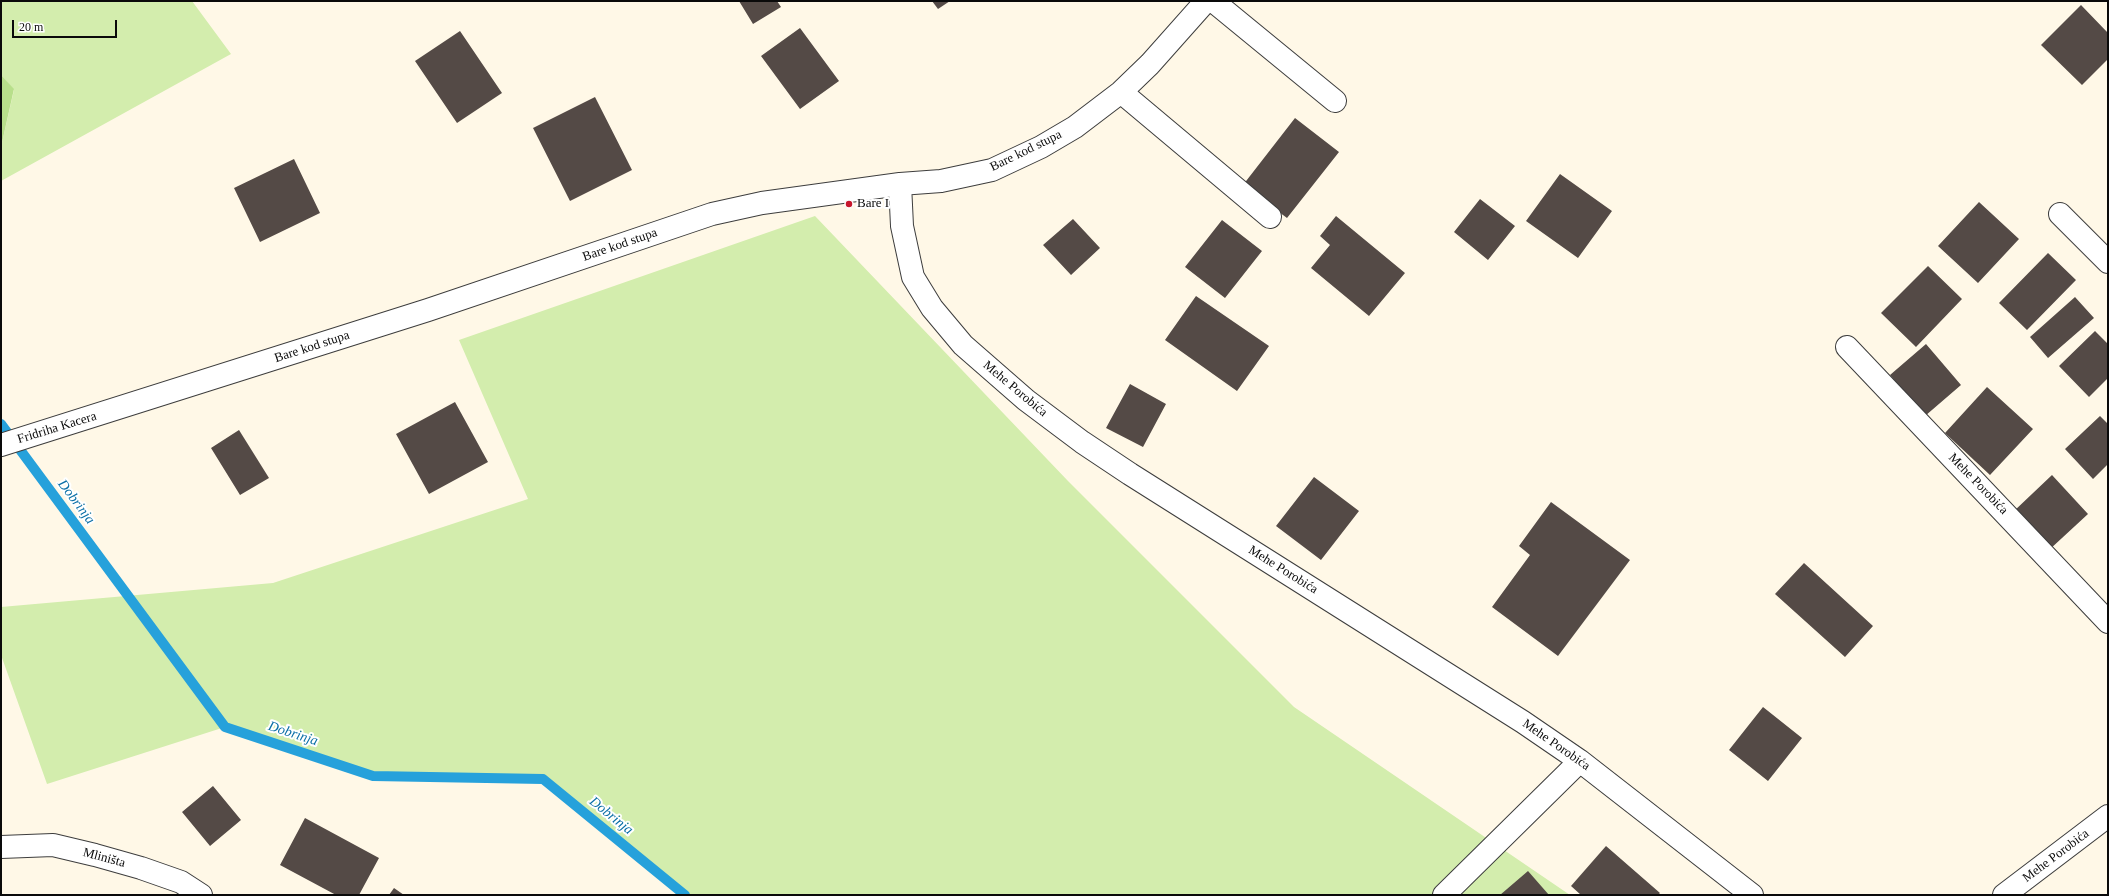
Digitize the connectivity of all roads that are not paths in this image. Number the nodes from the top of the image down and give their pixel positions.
1 (1206, 1) edge
2 (1213, 1) edge
3 (1121, 92) junction
4 (1335, 101) dead end
5 (900, 184) junction
6 (2060, 214) dead end
7 (1270, 217) dead end
8 (2108, 262) edge
9 (1847, 347) dead end
10 (114, 410) joint
11 (1, 445) edge
12 (2108, 622) edge
13 (1580, 761) junction
14 (2108, 816) edge
15 (1, 847) edge
16 (201, 895) edge
17 (1444, 895) edge
18 (1752, 895) edge
19 (2004, 895) edge

1 - 3 street, Bare kod stupa
2 - 4 street
3 - 5 street, Bare kod stupa
3 - 7 street
5 - 10 street, Bare kod stupa
5 - 13 street, Mehe Porobića
6 - 8 street
9 - 12 street, Mehe Porobića
10 - 11 street, Fridriha Kacera
13 - 17 street
13 - 18 street, Mehe Porobića
14 - 19 street, Mehe Porobića
15 - 16 street, Mliništa

